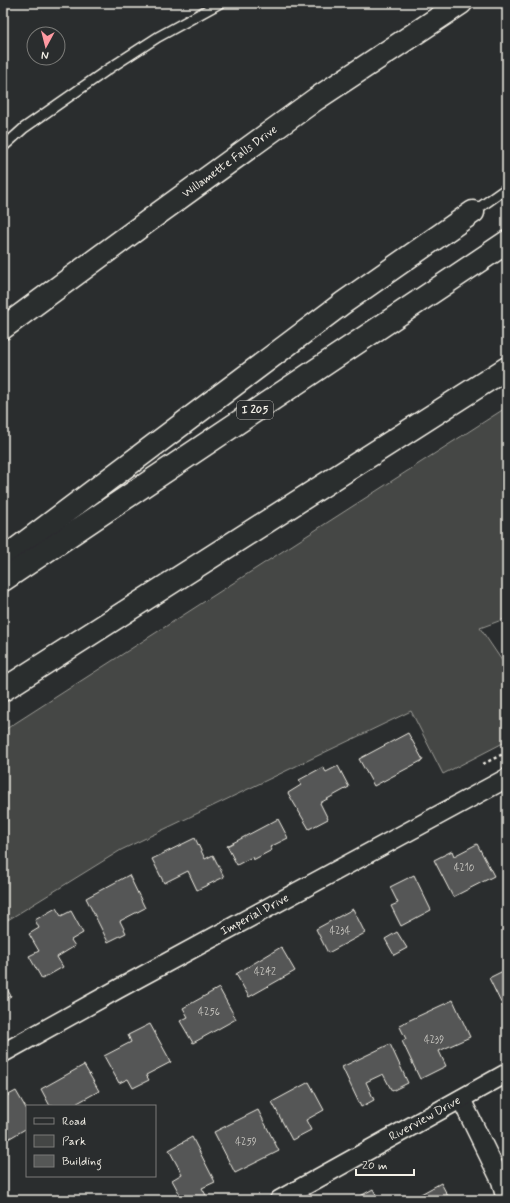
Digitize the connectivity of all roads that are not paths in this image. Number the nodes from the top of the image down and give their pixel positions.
1 (220, 3) edge
2 (461, 3) edge
3 (3, 147) edge
4 (507, 188) edge
5 (473, 212) joint
6 (507, 242) edge
7 (3, 328) edge
8 (507, 368) edge
9 (3, 559) edge
10 (3, 580) edge
11 (3, 690) edge
12 (507, 778) edge
13 (3, 1053) edge
14 (507, 1073) edge
15 (462, 1099) junction
16 (279, 1200) edge
17 (506, 1200) edge

1 - 3 lane
2 - 7 main road, Willamette Falls Drive
4 - 5 lane
5 - 9 main road
6 - 10 main road, I 205
8 - 11 main road
12 - 13 street, Imperial Drive
14 - 15 street, Riverview Drive
15 - 16 street, Riverview Drive
15 - 17 street

